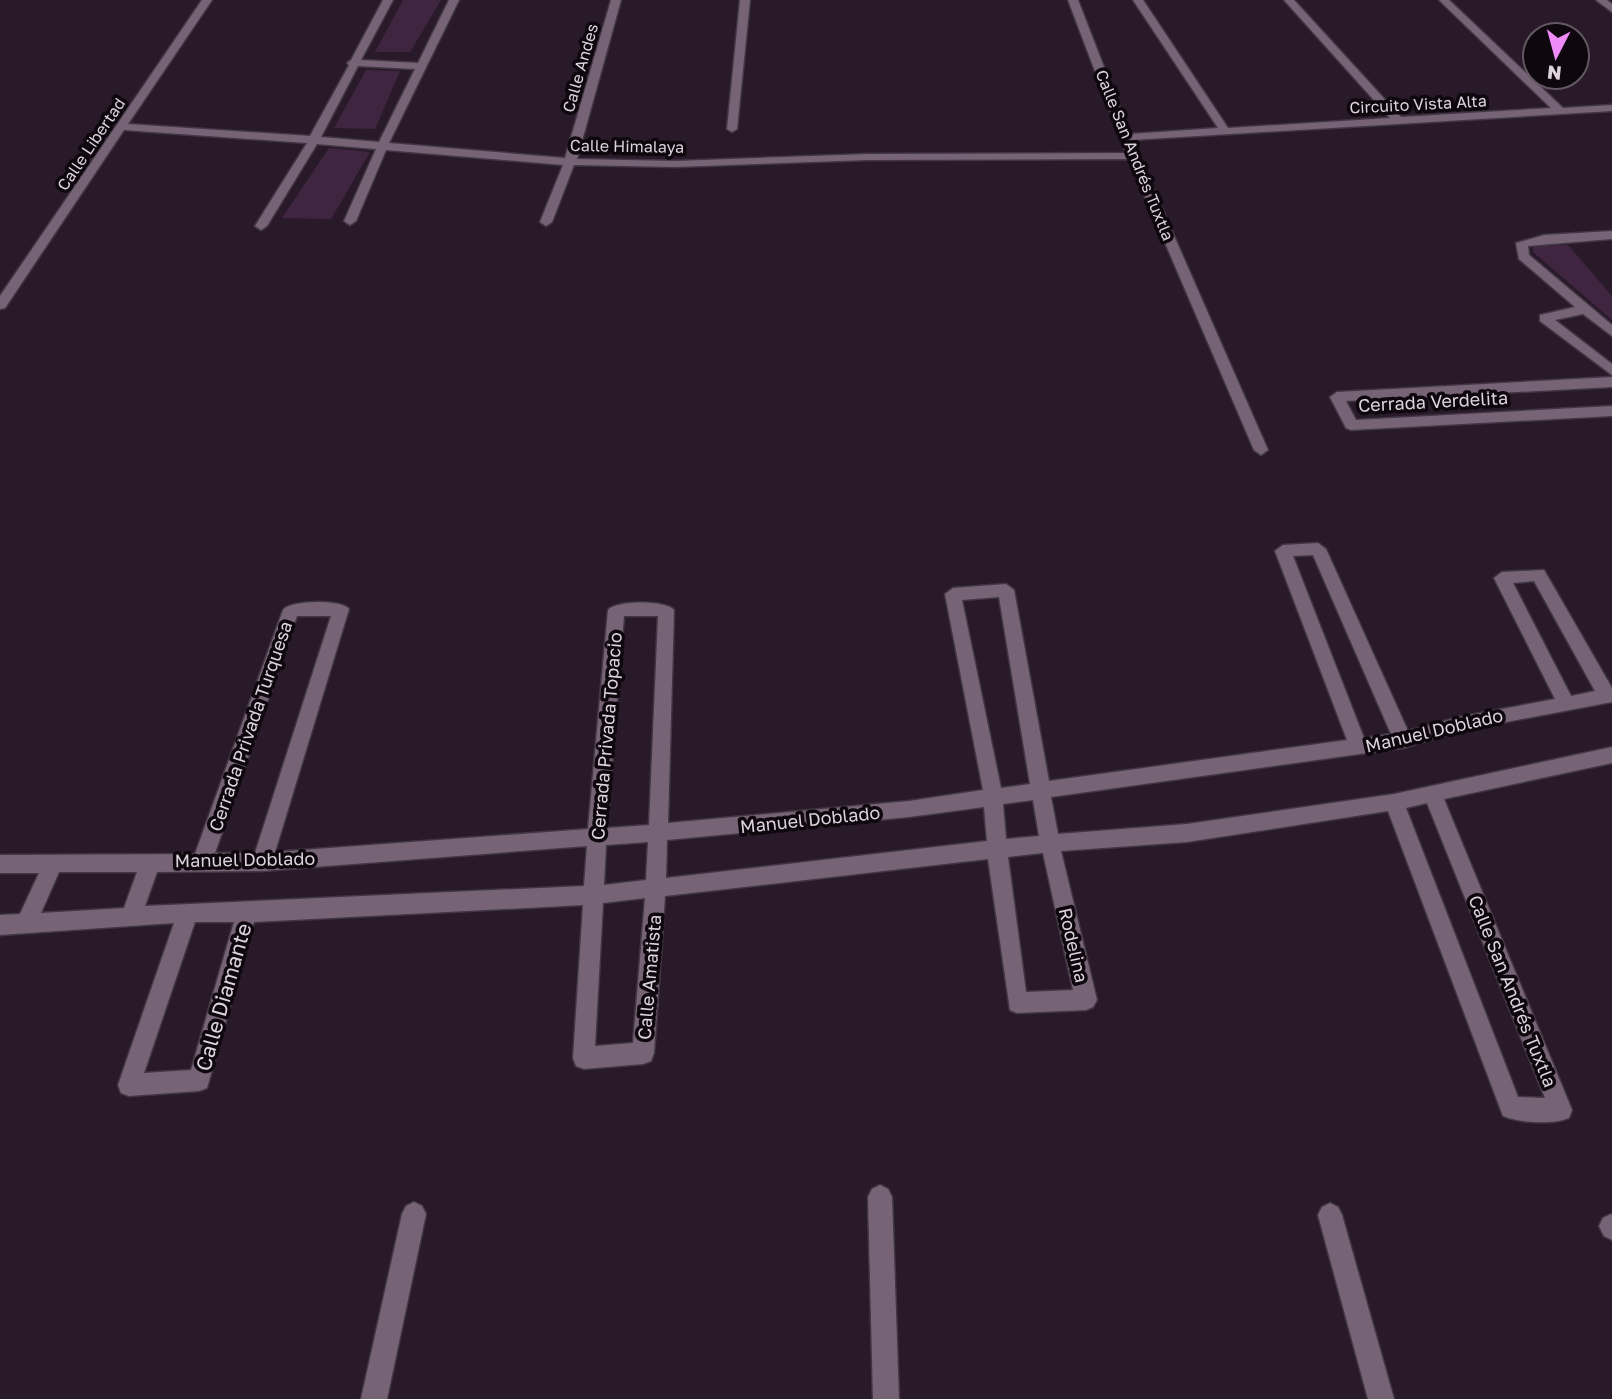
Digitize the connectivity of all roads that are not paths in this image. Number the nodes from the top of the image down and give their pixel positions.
1 (207, 0) edge
2 (388, 0) edge
3 (454, 0) edge
4 (616, 0) edge
5 (745, 0) edge
6 (1073, 0) edge
7 (1138, 0) edge
8 (1289, 0) edge
9 (1444, 0) edge
10 (1601, 0) edge
11 (1612, 9) edge
12 (352, 64) junction
13 (423, 66) junction
14 (1612, 108) edge
15 (1560, 112) junction
16 (1398, 121) junction
17 (121, 127) junction
18 (732, 129) dead end
19 (1225, 131) junction
20 (1127, 137) junction
21 (314, 140) junction
22 (382, 147) junction
23 (1133, 156) junction
24 (570, 162) junction
25 (350, 221) dead end
26 (546, 222) dead end
27 (261, 226) dead end
28 (1612, 235) edge
29 (0, 305) edge
30 (1586, 309) junction
31 (1612, 332) edge
32 (1612, 371) edge
33 (1612, 382) edge
34 (1612, 411) edge
35 (1261, 450) dead end
36 (1610, 695) edge
37 (1565, 702) junction
38 (1403, 740) junction
39 (1359, 747) junction
40 (1612, 755) edge
41 (1043, 791) junction
42 (1433, 794) junction
43 (993, 796) junction
44 (1394, 802) junction
45 (656, 833) junction
46 (597, 837) junction
47 (1050, 843) junction
48 (997, 850) junction
49 (151, 861) junction
50 (202, 862) junction
51 (262, 862) junction
52 (53, 863) junction
53 (0, 864) edge
54 (656, 888) junction
55 (595, 895) junction
56 (188, 913) junction
57 (247, 913) junction
58 (131, 917) junction
59 (27, 921) junction
60 (0, 925) edge
61 (880, 1197) dead end
62 (414, 1214) dead end
63 (1330, 1215) dead end
64 (374, 1399) edge
65 (886, 1399) edge
66 (1381, 1399) edge

1 - 17 street, Calle Libertad
2 - 12 street
3 - 13 street
4 - 24 street, Calle Andes
5 - 18 street
6 - 20 street, Calle San Andrés Tuxtla
7 - 19 street
8 - 16 street
9 - 15 street
10 - 11 street
12 - 13 street
12 - 21 street
13 - 22 street
14 - 15 street, Circuito Vista Alta
15 - 16 street, Circuito Vista Alta
16 - 19 street, Circuito Vista Alta
17 - 21 street, Calle Himalaya
17 - 29 street, Calle Libertad
19 - 20 street, Circuito Vista Alta
20 - 23 street, Calle San Andrés Tuxtla
21 - 22 street, Calle Himalaya
21 - 27 street
22 - 24 street, Calle Himalaya
22 - 25 street
23 - 24 street, Calle Himalaya
23 - 35 street, Calle San Andrés Tuxtla
24 - 26 street, Calle Andes
28 - 30 street
30 - 31 street
30 - 32 street
33 - 34 street, Cerrada Verdelita
36 - 37 street, Manuel Doblado
36 - 37 street
37 - 38 street, Manuel Doblado
38 - 39 street, Manuel Doblado
38 - 39 street
39 - 41 street, Manuel Doblado
40 - 42 street
41 - 43 street, Manuel Doblado
41 - 43 street, Rodelina
41 - 47 street, Rodelina
42 - 44 street
42 - 44 street, Calle San Andrés Tuxtla
43 - 45 street, Manuel Doblado
43 - 48 street, Rodelina
44 - 47 street
45 - 46 street, Manuel Doblado
45 - 46 street, Cerrada Privada Topacio
45 - 54 street, Cerrada Privada Topacio
46 - 51 street, Manuel Doblado
46 - 55 street, Cerrada Privada Topacio
47 - 48 street
47 - 48 street, Rodelina
48 - 54 street
49 - 50 street, Manuel Doblado
49 - 52 street, Manuel Doblado
49 - 58 street
50 - 51 street, Manuel Doblado
50 - 51 street, Cerrada Privada Turquesa
52 - 53 street, Manuel Doblado
52 - 59 street
54 - 55 street
54 - 55 street, Calle Amatista
55 - 57 street
56 - 57 street
56 - 57 street, Calle Diamante
56 - 58 street
58 - 59 street
59 - 60 street
61 - 65 street
62 - 64 street
63 - 66 street

